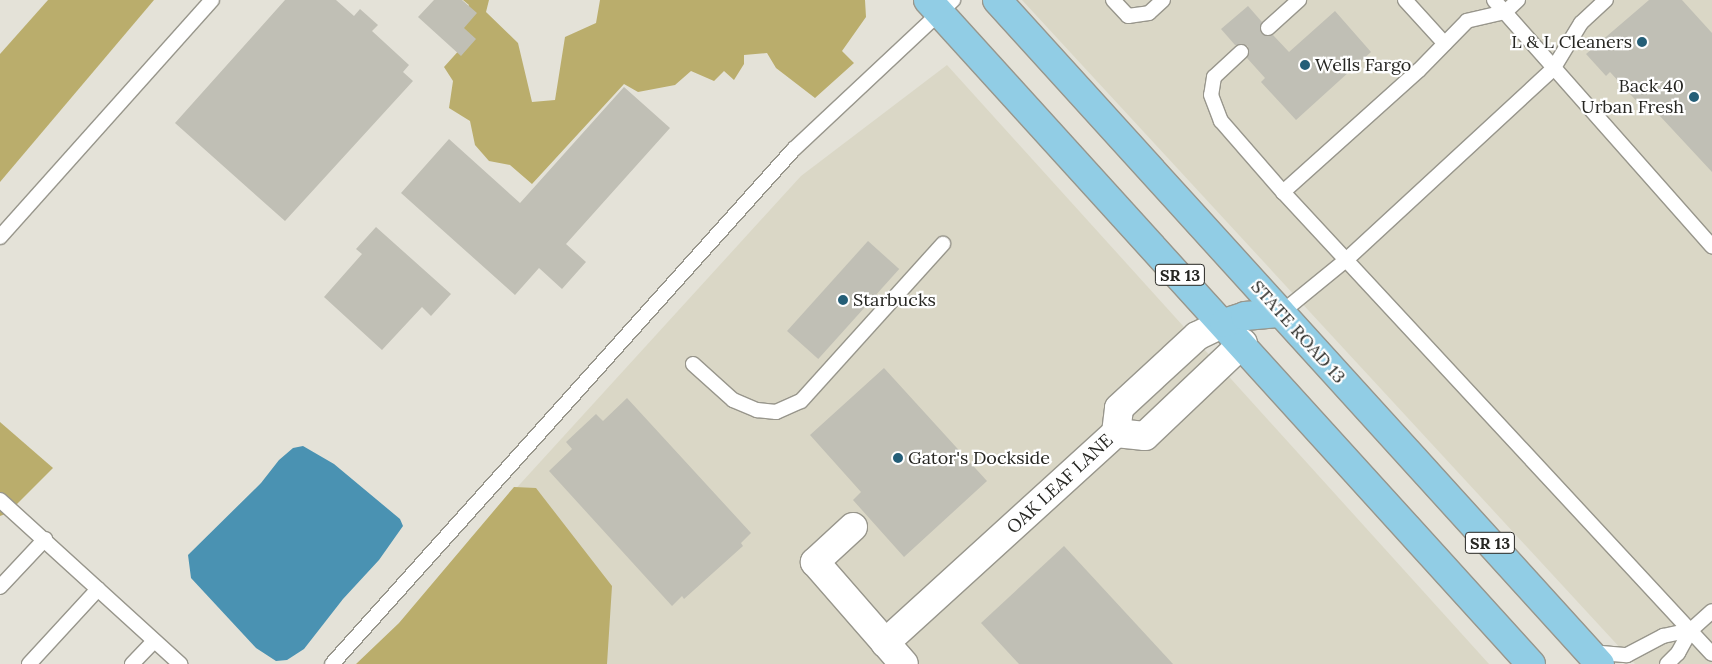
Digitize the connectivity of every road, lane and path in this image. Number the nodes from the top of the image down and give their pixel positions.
1 (212, 0) edge
2 (997, 0) edge
3 (1113, 0) edge
4 (1164, 0) edge
5 (1299, 0) edge
6 (1405, 0) edge
7 (1494, 0) edge
8 (1518, 0) edge
9 (1606, 0) edge
10 (940, 4) edge
11 (1505, 12) junction
12 (1268, 28) dead end
13 (1445, 44) junction
14 (1241, 52) dead end
15 (1553, 69) junction
16 (1283, 192) junction
17 (0, 237) edge
18 (943, 244) dead end
19 (1712, 246) edge
20 (1346, 260) junction
21 (1281, 313) junction
22 (1224, 323) junction
23 (1243, 343) junction
24 (693, 364) dead end
25 (1116, 433) junction
26 (0, 500) edge
27 (853, 527) dead end
28 (45, 539) junction
29 (0, 587) edge
30 (98, 589) junction
31 (1712, 610) edge
32 (1691, 630) junction
33 (154, 641) junction
34 (885, 643) junction
35 (1712, 654) edge
36 (1595, 658) edge
37 (29, 664) edge
38 (132, 664) edge
39 (180, 664) edge
40 (332, 664) edge
41 (904, 664) edge
42 (1531, 664) edge
43 (1668, 664) edge

1 - 17 lane
2 - 21 main road, STATE ROAD 13 / SR 13
3 - 4 lane
5 - 12 lane
6 - 13 lane
7 - 11 lane
8 - 11 lane
9 - 15 lane
10 - 22 main road, SR 13
10 - 40 lane
11 - 13 lane
11 - 15 lane
13 - 16 lane
14 - 16 lane
15 - 19 lane
15 - 20 lane
16 - 20 lane
18 - 24 lane
20 - 21 lane
20 - 32 lane
21 - 22 main road
21 - 36 main road, STATE ROAD 13 / SR 13
22 - 23 main road, SR 13
22 - 25 street, OAK LEAF LANE
23 - 25 street
23 - 42 main road, SR 13
25 - 34 street, OAK LEAF LANE
26 - 28 lane
27 - 34 street
28 - 29 lane
28 - 30 lane
30 - 33 lane
30 - 37 lane
31 - 32 lane
32 - 35 lane
32 - 36 lane
32 - 43 lane
33 - 38 lane
33 - 39 lane
34 - 41 street

